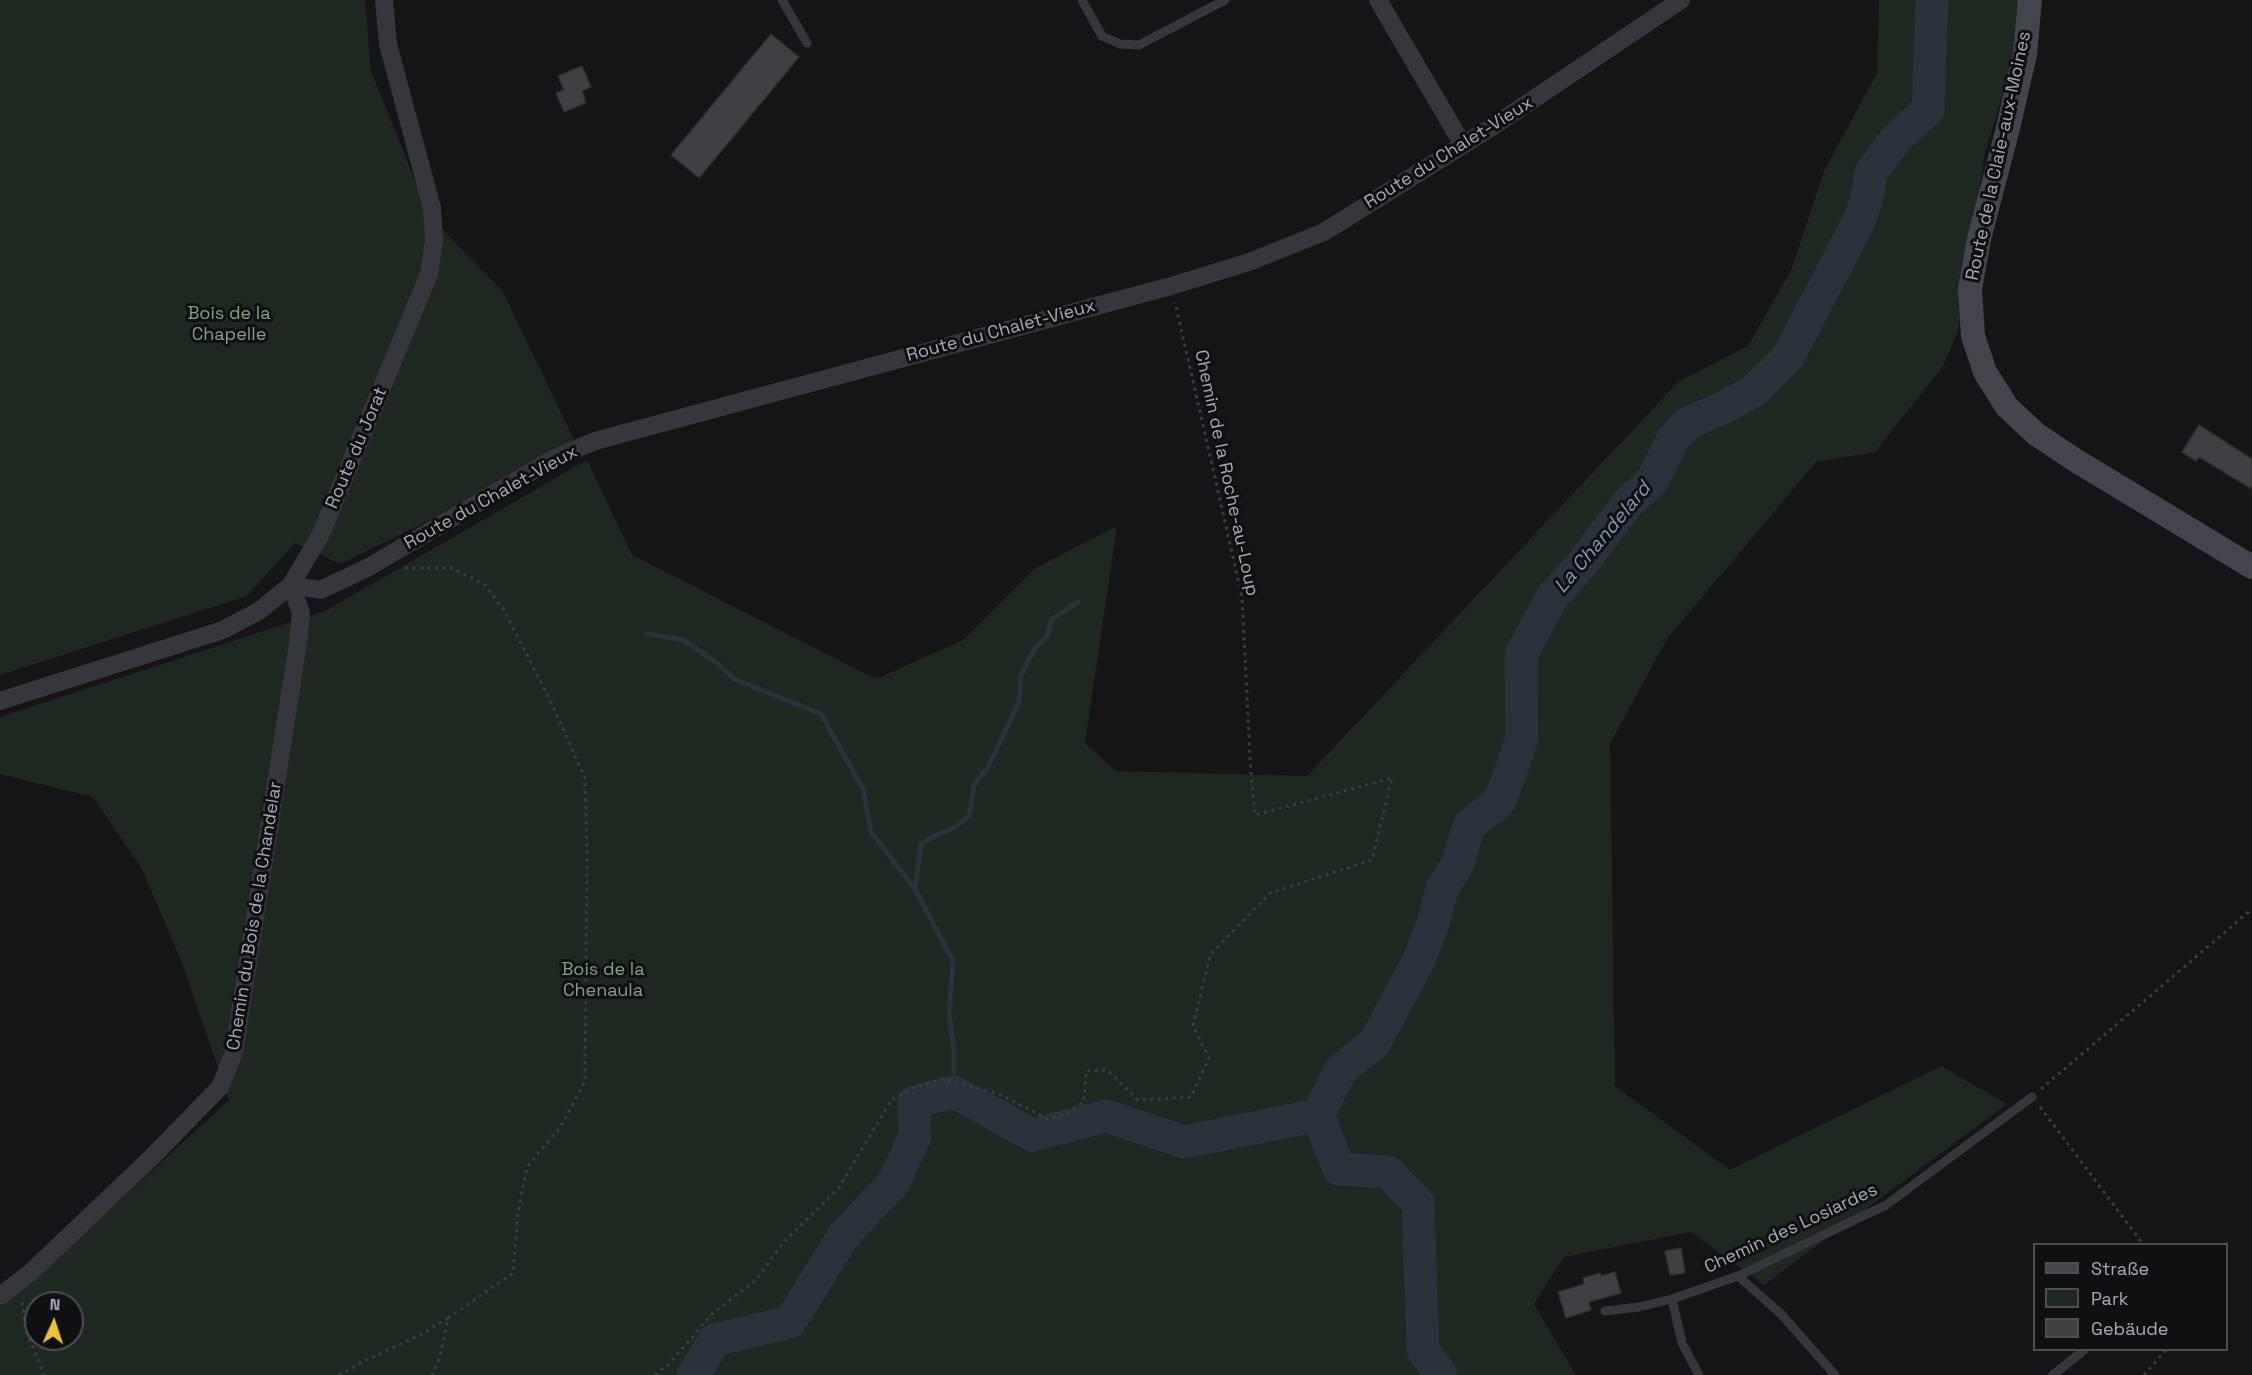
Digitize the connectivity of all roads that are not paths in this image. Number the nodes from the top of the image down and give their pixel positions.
1 (384, 0) edge
2 (782, 0) edge
3 (1082, 0) edge
4 (1225, 0) edge
5 (1378, 0) edge
6 (1681, 0) edge
7 (2030, 0) edge
8 (807, 43) dead end
9 (1464, 145) junction
10 (2252, 567) edge
11 (291, 585) junction
12 (0, 701) edge
13 (2032, 1097) road end
14 (1738, 1276) junction
15 (0, 1296) edge
16 (1672, 1299) junction
17 (1605, 1311) dead end
18 (2083, 1351) edge
19 (1698, 1375) edge
20 (1835, 1375) edge
21 (2053, 1375) edge

1 - 11 street, Route du Jorat
2 - 8 lane
3 - 4 lane
5 - 9 street
6 - 9 street, Route du Chalet-Vieux
7 - 10 main road, Route de la Claie-aux-Moines
9 - 11 street, Route du Chalet-Vieux
11 - 12 street, Route du Jorat
11 - 15 street, Chemin du Bois de la Chandelar
13 - 14 lane, Chemin des Losiardes
14 - 16 lane, Chemin des Losiardes
14 - 20 lane
16 - 17 lane, Chemin des Losiardes
16 - 19 lane
18 - 21 lane

